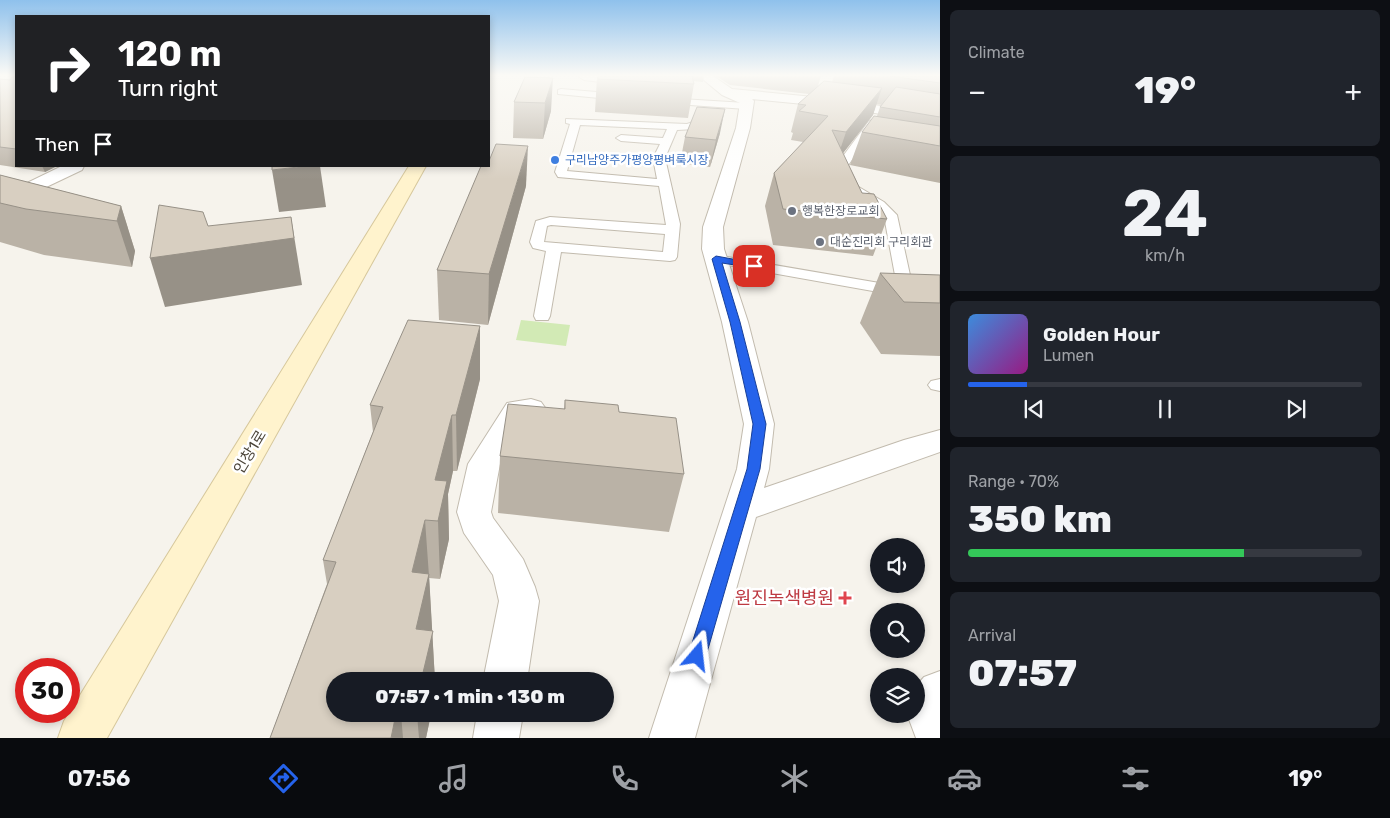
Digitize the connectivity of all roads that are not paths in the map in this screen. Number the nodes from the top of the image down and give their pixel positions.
1 (703, 110) edge
2 (740, 110) edge
3 (883, 110) edge
4 (886, 110) edge
5 (940, 120) edge
6 (573, 121) joint
7 (673, 127) junction
8 (621, 138) dead end
9 (666, 141) junction
10 (74, 167) edge
11 (417, 167) edge
12 (0, 182) edge
13 (664, 183) junction
14 (22, 193) junction
15 (0, 203) edge
16 (672, 230) junction
17 (554, 248) junction
18 (716, 259) junction
19 (906, 292) junction
20 (940, 298) edge
21 (542, 316) dead end
22 (562, 412) edge
23 (940, 441) edge
24 (741, 509) junction
25 (507, 672) edge
26 (940, 692) edge
27 (499, 722) edge
28 (81, 738) edge
29 (496, 738) edge
30 (672, 738) edge
31 (940, 738) edge

1 - 7 lane
2 - 18 street
3 - 19 lane
4 - 5 street
6 - 7 lane
6 - 13 lane
7 - 9 lane
8 - 9 lane
9 - 13 lane
10 - 14 street
11 - 28 street, 인창1로
12 - 14 street
13 - 16 lane
14 - 15 street
16 - 17 lane
16 - 17 lane
17 - 21 lane
18 - 19 lane
18 - 24 street
19 - 20 lane
22 - 25 street
23 - 24 street
24 - 30 street
26 - 31 street
27 - 29 street

